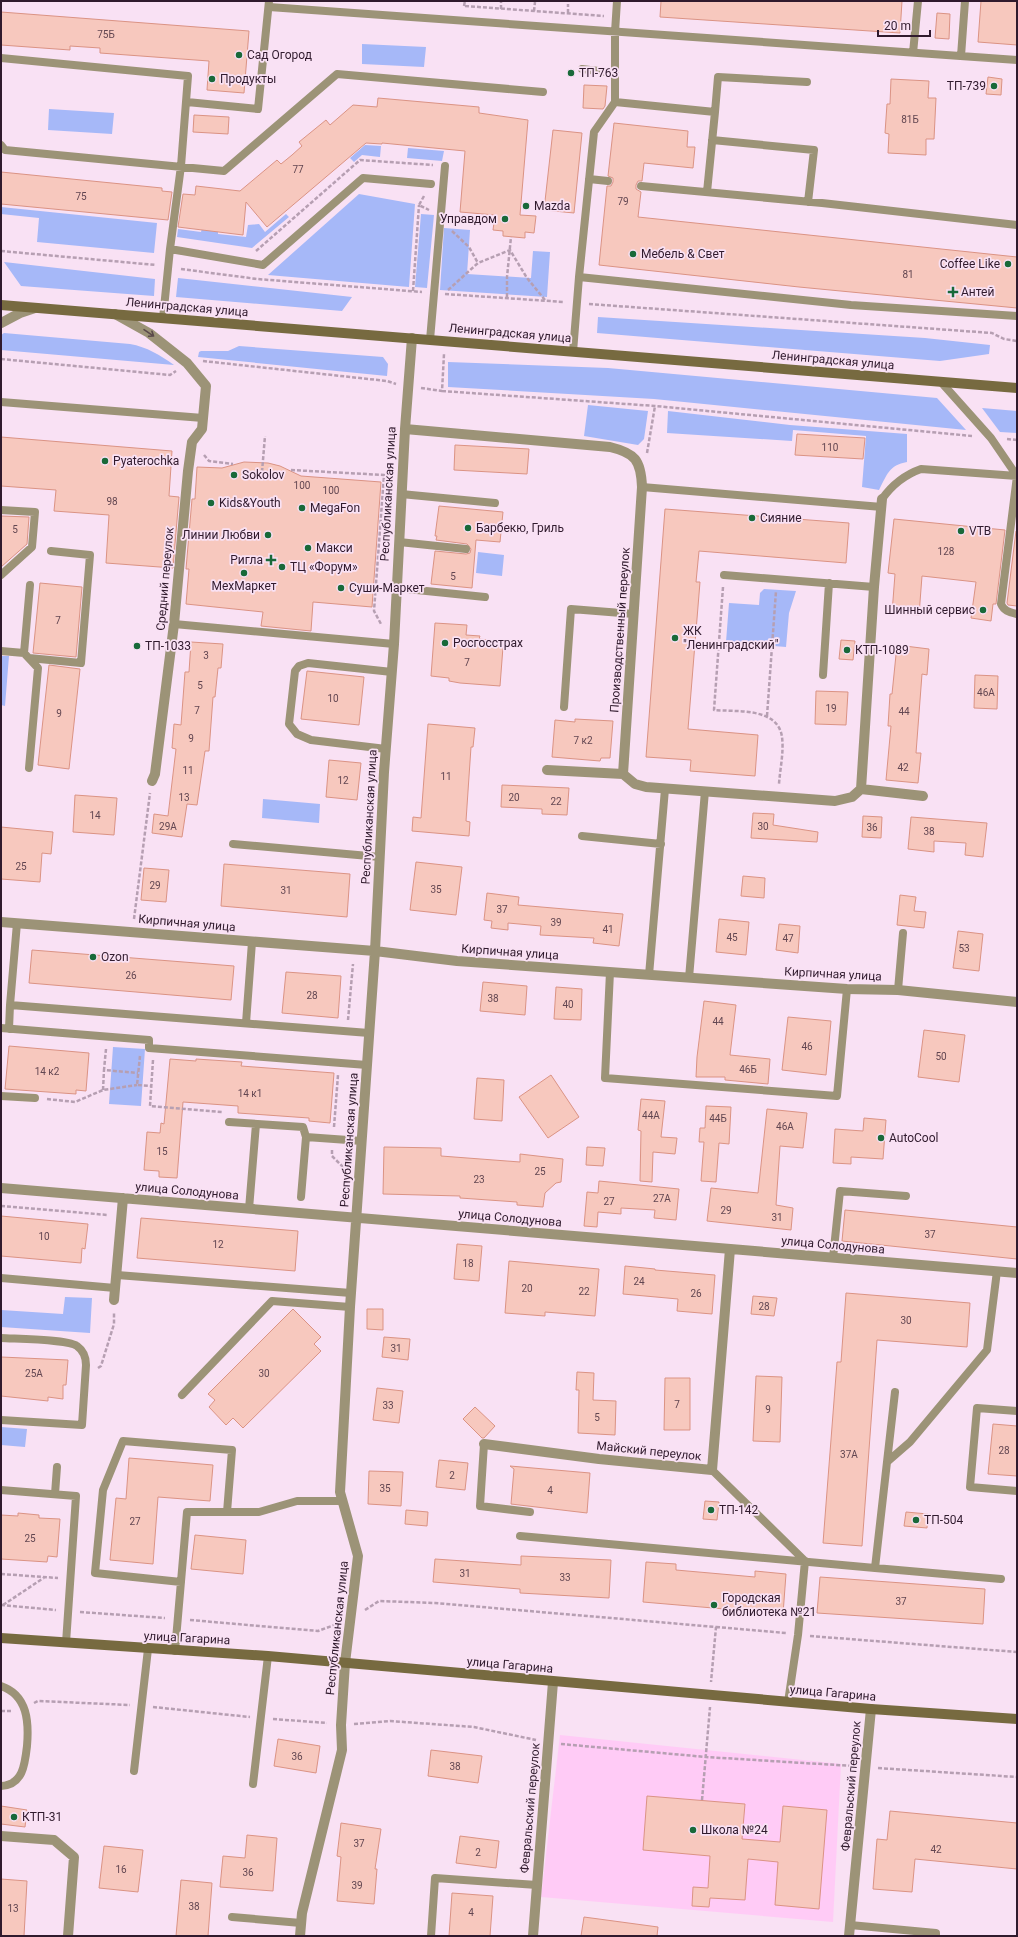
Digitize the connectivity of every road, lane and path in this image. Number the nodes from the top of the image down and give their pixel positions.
1 (465, 1) edge
2 (501, 1) edge
3 (617, 1) edge
4 (918, 1) edge
5 (965, 1) edge
6 (535, 2) edge
7 (269, 4) edge
8 (568, 4) dead end
9 (457, 6) dead end
10 (464, 6) junction
11 (501, 9) junction
12 (534, 11) junction
13 (568, 13) junction
14 (616, 16) junction
15 (615, 32) junction
16 (914, 53) junction
17 (961, 56) junction
18 (1, 58) edge
19 (1017, 60) edge
20 (582, 69) dead end
21 (615, 74) junction
22 (807, 82) dead end
23 (543, 92) dead end
24 (187, 102) junction
25 (615, 102) junction
26 (715, 112) junction
27 (712, 140) junction
28 (1, 145) edge
29 (181, 166) junction
30 (445, 166) joint
31 (589, 178) junction
32 (608, 181) dead end
33 (431, 184) dead end
34 (641, 186) dead end
35 (707, 192) junction
36 (808, 202) junction
37 (419, 205) dead end
38 (1017, 225) edge
39 (511, 237) dead end
40 (170, 249) junction
41 (510, 250) junction
42 (1, 251) edge
43 (254, 252) dead end
44 (167, 267) junction
45 (579, 277) junction
46 (413, 291) junction
47 (435, 293) junction
48 (445, 294) junction
49 (506, 297) junction
50 (546, 301) junction
51 (445, 302) dead end
52 (577, 303) junction
53 (1, 305) edge
54 (35, 308) junction
55 (116, 314) junction
56 (1017, 316) edge
57 (163, 318) junction
58 (1, 323) edge
59 (412, 338) junction
60 (430, 340) junction
61 (1017, 340) edge
62 (445, 341) junction
63 (573, 352) junction
64 (1, 359) edge
65 (187, 363) junction
66 (941, 382) junction
67 (407, 387) junction
68 (1017, 388) edge
69 (442, 392) junction
70 (1, 402) edge
71 (655, 406) junction
72 (202, 424) junction
73 (404, 429) junction
74 (265, 436) dead end
75 (991, 438) junction
76 (1017, 440) edge
77 (647, 457) dead end
78 (291, 470) dead end
79 (262, 472) dead end
80 (1017, 476) edge
81 (642, 487) junction
82 (401, 494) junction
83 (495, 503) dead end
84 (882, 503) junction
85 (1, 510) edge
86 (399, 542) junction
87 (466, 549) dead end
88 (51, 551) dead end
89 (1, 575) edge
90 (724, 575) joint
91 (777, 579) junction
92 (829, 583) junction
93 (30, 585) dead end
94 (874, 587) junction
95 (397, 588) junction
96 (485, 596) dead end
97 (634, 614) junction
98 (1017, 614) edge
99 (174, 624) junction
100 (382, 624) dead end
101 (394, 644) junction
102 (719, 645) junction
103 (772, 649) junction
104 (1, 651) edge
105 (26, 656) junction
106 (392, 672) junction
107 (823, 675) dead end
108 (564, 706) dead end
109 (766, 716) junction
110 (386, 749) junction
111 (29, 768) dead end
112 (547, 770) dead end
113 (623, 774) junction
114 (152, 781) joint
115 (665, 789) junction
116 (861, 789) junction
117 (705, 792) junction
118 (923, 796) dead end
119 (778, 797) junction
120 (582, 836) dead end
121 (232, 844) dead end
122 (661, 844) junction
123 (380, 857) junction
124 (1, 922) edge
125 (17, 923) junction
126 (133, 931) junction
127 (903, 933) dead end
128 (252, 942) junction
129 (362, 950) junction
130 (375, 951) junction
131 (345, 963) dead end
132 (353, 964) junction
133 (610, 972) junction
134 (649, 975) junction
135 (689, 978) junction
136 (847, 989) junction
137 (898, 990) junction
138 (1017, 1002) edge
139 (10, 1005) junction
140 (246, 1024) junction
141 (5, 1029) edge
142 (341, 1031) junction
143 (369, 1034) junction
144 (99, 1048) dead end
145 (154, 1048) junction
146 (106, 1049) junction
147 (113, 1049) dead end
148 (140, 1051) dead end
149 (339, 1063) junction
150 (367, 1065) junction
151 (104, 1070) junction
152 (138, 1073) junction
153 (137, 1085) junction
154 (151, 1086) junction
155 (103, 1090) junction
156 (1, 1096) edge
157 (34, 1098) joint
158 (229, 1122) joint
159 (256, 1124) junction
160 (306, 1137) junction
161 (333, 1139) junction
162 (362, 1141) junction
163 (345, 1167) dead end
164 (1, 1188) edge
165 (906, 1196) dead end
166 (301, 1197) dead end
167 (123, 1198) junction
168 (1, 1206) edge
169 (249, 1209) junction
170 (122, 1216) junction
171 (357, 1218) junction
172 (730, 1249) junction
173 (833, 1258) junction
174 (997, 1271) junction
175 (1017, 1273) edge
176 (117, 1275) junction
177 (1, 1278) edge
178 (115, 1288) junction
179 (351, 1293) junction
180 (114, 1300) joint
181 (350, 1307) junction
182 (1, 1338) edge
183 (86, 1375) junction
184 (895, 1392) dead end
185 (182, 1395) dead end
186 (1017, 1411) edge
187 (1, 1420) edge
188 (484, 1444) joint
189 (887, 1462) junction
190 (57, 1467) dead end
191 (712, 1470) junction
192 (1, 1490) edge
193 (1017, 1491) edge
194 (56, 1494) junction
195 (342, 1501) junction
196 (227, 1512) junction
197 (530, 1512) dead end
198 (520, 1536) dead end
199 (805, 1561) junction
200 (874, 1568) junction
201 (1, 1574) edge
202 (45, 1577) junction
203 (1001, 1578) dead end
204 (70, 1579) junction
205 (181, 1582) junction
206 (2, 1606) edge
207 (68, 1611) junction
208 (178, 1619) junction
209 (350, 1619) junction
210 (716, 1627) junction
211 (798, 1635) junction
212 (1, 1638) edge
213 (66, 1643) junction
214 (148, 1649) junction
215 (175, 1651) junction
216 (1017, 1652) edge
217 (268, 1656) junction
218 (345, 1663) junction
219 (553, 1682) junction
220 (1, 1686) edge
221 (710, 1696) junction
222 (38, 1701) dead end
223 (788, 1702) junction
224 (142, 1706) junction
225 (871, 1709) junction
226 (260, 1719) junction
227 (1017, 1719) edge
228 (341, 1724) junction
229 (548, 1742) junction
230 (706, 1757) junction
231 (865, 1767) junction
232 (134, 1771) dead end
233 (1017, 1777) edge
234 (253, 1784) dead end
235 (1, 1786) edge
236 (702, 1800) dead end
237 (1, 1836) edge
238 (537, 1885) junction
239 (232, 1917) dead end
240 (301, 1923) junction
241 (850, 1925) junction
242 (68, 1936) edge
243 (300, 1936) edge
244 (431, 1936) edge
245 (533, 1936) edge
246 (850, 1936) edge
247 (936, 1936) edge

1 - 10 path
2 - 11 path
3 - 14 lane
4 - 16 lane
5 - 17 lane
6 - 12 path
7 - 15 lane
7 - 24 lane
8 - 13 path
9 - 10 path
10 - 11 path
11 - 12 path
12 - 13 path
13 - 14 path
14 - 15 lane
15 - 16 lane
15 - 21 lane
16 - 17 lane
17 - 19 lane
18 - 24 lane
20 - 21 lane
21 - 25 lane
22 - 26 lane
23 - 29 lane
24 - 29 lane
25 - 26 lane
25 - 31 lane
26 - 27 lane
27 - 35 lane
27 - 36 lane
28 - 29 lane
29 - 40 lane
30 - 43 path
30 - 47 lane
31 - 32 lane
31 - 45 lane
33 - 40 lane
34 - 35 lane
35 - 36 lane
36 - 38 lane
37 - 46 path
39 - 41 path
40 - 44 lane
41 - 48 path
41 - 49 path
41 - 50 path
42 - 44 path
44 - 46 path
44 - 57 lane
45 - 52 lane
45 - 56 lane
46 - 47 path
47 - 48 path
47 - 60 lane
48 - 49 path
48 - 51 path
49 - 50 path
50 - 52 path
52 - 61 path
52 - 63 lane
53 - 54 street, Ленинградская улица
54 - 55 street, Ленинградская улица
54 - 58 street
55 - 57 street, Ленинградская улица
55 -> 65 street
57 - 59 street, Ленинградская улица
59 - 60 street, Ленинградская улица
59 - 67 street, Республиканская улица
60 - 62 street, Ленинградская улица
62 - 63 street, Ленинградская улица
62 - 69 path
63 - 66 street, Ленинградская улица
64 - 65 path
65 - 67 path
65 - 72 street
66 - 68 street, Ленинградская улица
66 - 75 lane
67 - 69 path
67 - 73 street, Республиканская улица
69 - 71 path
70 - 72 lane
71 - 75 path
71 - 77 path
72 - 99 street, Средний переулок
73 - 81 street, Производственный переулок
73 - 82 street, Республиканская улица
74 - 79 path
75 - 76 path
75 - 80 lane
78 - 100 path
80 - 84 lane
80 - 98 lane
81 - 84 lane
81 - 97 street, Производственный переулок
82 - 83 lane
82 - 86 street, Республиканская улица
84 - 94 street
85 - 89 lane
86 - 87 lane
86 - 95 street, Республиканская улица
88 - 105 lane
90 - 91 lane
90 - 102 path
91 - 92 lane
91 - 103 path
92 - 94 lane
92 - 107 lane
93 - 105 lane
94 - 116 street
95 - 96 lane
95 - 101 street, Республиканская улица
97 - 108 lane
97 - 113 street, Производственный переулок
99 - 101 lane
99 - 114 street, Средний переулок
101 - 106 street, Республиканская улица
102 - 103 path
102 - 109 path
103 - 109 path
104 - 105 lane
105 - 111 lane
106 - 110 street, Республиканская улица
106 - 110 lane
109 - 119 path
110 - 123 street, Республиканская улица
112 - 113 street
113 - 115 street
114 - 126 path
115 - 117 street
115 - 122 lane
116 - 118 street
116 - 119 street
117 - 119 street
117 - 135 lane
120 - 122 lane
121 - 123 lane
122 - 134 lane
123 - 130 street, Республиканская улица
124 - 125 street, Кирпичная улица
125 - 126 street, Кирпичная улица
125 - 139 lane
126 - 128 street, Кирпичная улица
127 - 137 lane
128 - 129 street, Кирпичная улица
128 - 140 lane
129 - 130 street, Кирпичная улица
129 - 132 path
130 - 133 street, Кирпичная улица
130 - 143 street, Республиканская улица
131 - 132 path
132 - 142 path
133 - 134 street, Кирпичная улица
133 - 136 lane
134 - 135 street, Кирпичная улица
135 - 136 street, Кирпичная улица
136 - 137 street, Кирпичная улица
137 - 138 street, Кирпичная улица
139 - 140 lane
139 - 141 lane
140 - 142 lane
141 - 145 lane
142 - 143 lane
143 - 150 street, Республиканская улица
144 - 146 path
145 - 149 lane
145 - 154 path
146 - 147 path
146 - 151 path
148 - 152 path
149 - 150 lane
149 - 161 path
150 - 162 street, Республиканская улица
151 - 152 path
151 - 155 path
152 - 153 path
153 - 154 path
153 - 155 path
154 - 158 path
155 - 157 path
156 - 157 lane
158 - 159 lane
159 - 160 lane
159 - 169 lane
160 - 161 lane
160 - 166 lane
161 - 162 lane
161 - 163 path
162 - 171 street, Республиканская улица
164 - 167 street, улица Солодунова
165 - 173 lane
167 - 169 street, улица Солодунова
167 - 170 street
168 - 170 path
169 - 171 street, улица Солодунова
170 - 176 street
171 - 172 street, улица Солодунова
171 - 179 street, Республиканская улица
172 - 173 street, улица Солодунова
172 - 191 street, Майский переулок
173 - 174 street, улица Солодунова
174 - 175 street, улица Солодунова
174 - 189 lane
176 - 178 street
176 - 179 lane
177 - 178 lane
178 - 180 street
179 - 181 street, Республиканская улица
180 - 183 path
181 - 185 lane
181 - 195 street, Республиканская улица
182 - 183 lane
183 - 187 lane
184 - 189 lane
186 - 193 lane
188 - 191 street, Майский переулок
188 - 197 lane
189 - 200 lane
190 - 194 lane
191 - 199 lane
192 - 194 lane
194 - 204 lane
195 - 196 lane
195 - 209 street, Республиканская улица
196 - 205 lane
196 - 205 lane
198 - 199 lane
199 - 200 lane
199 - 211 lane
200 - 203 lane
201 - 202 path
202 - 204 path
202 - 206 path
204 - 207 lane
205 - 208 lane
206 - 207 path
207 - 208 path
207 - 213 lane
208 - 209 path
208 - 215 lane
209 - 210 path
209 - 218 street, Республиканская улица
210 - 211 path
210 - 221 path
211 - 216 path
211 - 223 lane
212 - 213 street, улица Гагарина
213 - 214 street, улица Гагарина
214 - 215 street, улица Гагарина
214 - 224 lane
215 - 217 street, улица Гагарина
217 - 218 street, улица Гагарина
217 - 226 lane
218 - 219 street, улица Гагарина
218 - 228 street, Республиканская улица
219 - 221 street, улица Гагарина
219 - 229 street, Февральский переулок
220 - 235 lane
221 - 223 street, улица Гагарина
221 - 230 path
222 - 224 path
223 - 225 street, улица Гагарина
224 - 226 path
224 - 232 lane
225 - 227 street, улица Гагарина
225 - 231 street, Февральский переулок
226 - 228 path
226 - 234 lane
228 - 229 path
228 - 240 street, Республиканская улица
229 - 230 path
229 - 238 street, Февральский переулок
230 - 231 path
230 - 236 path
231 - 233 path
231 - 241 street, Февральский переулок
237 - 242 street
238 - 244 lane
238 - 245 street, Февральский переулок
239 - 240 lane
240 - 243 street, Республиканская улица
241 - 246 street, Февральский переулок
241 - 247 lane

